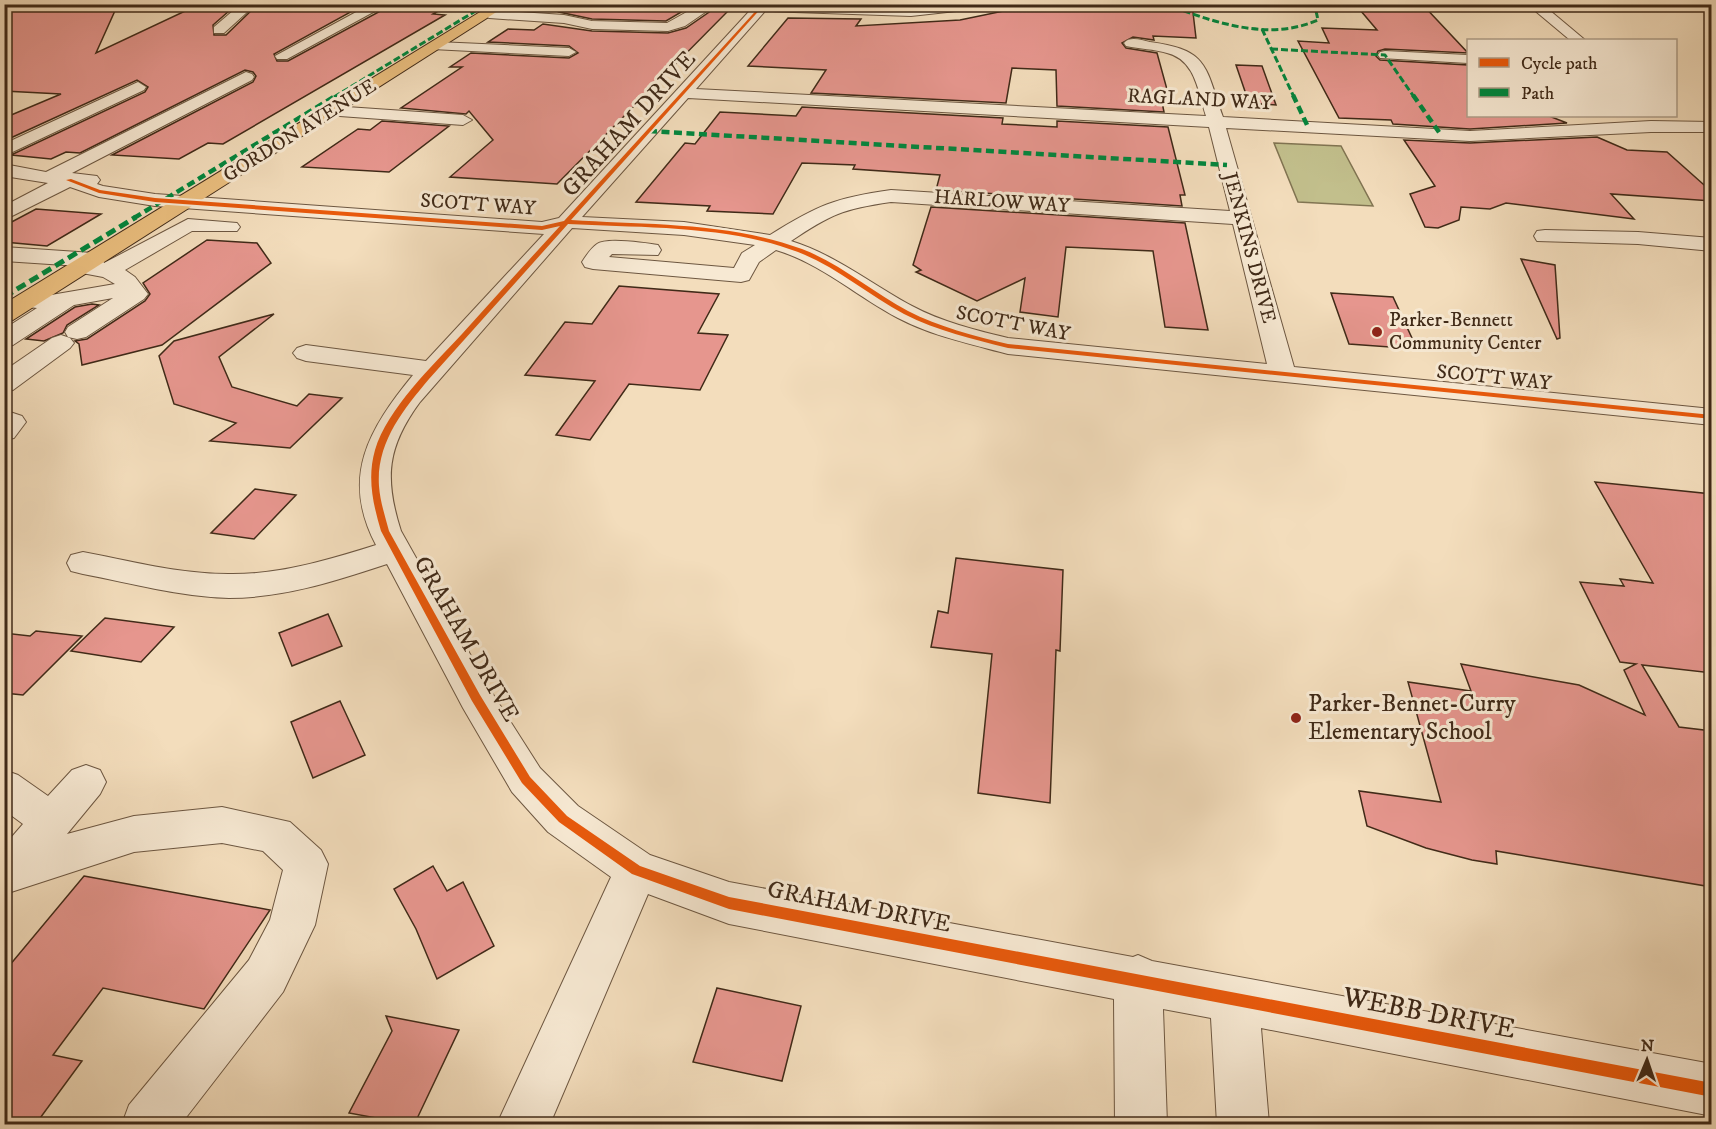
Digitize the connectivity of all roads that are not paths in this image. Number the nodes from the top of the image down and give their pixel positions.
1 (250, 4) edge
2 (382, 4) edge
3 (503, 4) edge
4 (711, 4) edge
5 (983, 4) edge
6 (1533, 4) edge
7 (763, 6) edge
8 (489, 14) junction
9 (219, 30) dead end
10 (1577, 39) edge
11 (1131, 43) dead end
12 (436, 46) junction
13 (569, 52) dead end
14 (1385, 55) dead end
15 (282, 56) dead end
16 (1467, 59) edge
17 (246, 77) dead end
18 (138, 87) dead end
19 (685, 93) junction
20 (332, 111) junction
21 (463, 120) dead end
22 (1679, 120) edge
23 (1216, 121) junction
24 (1712, 127) edge
25 (1712, 144) edge
26 (4, 151) edge
27 (4, 170) edge
28 (59, 179) junction
29 (208, 188) junction
30 (110, 193) junction
31 (185, 202) junction
32 (401, 202) junction
33 (321, 212) junction
34 (4, 214) edge
35 (383, 217) junction
36 (1241, 218) junction
37 (158, 219) junction
38 (567, 222) junction
39 (188, 225) junction
40 (246, 228) dead end
41 (293, 231) dead end
42 (1545, 236) dead end
43 (774, 243) junction
44 (1712, 245) edge
45 (4, 254) edge
46 (56, 257) junction
47 (94, 266) junction
48 (746, 266) junction
49 (4, 274) edge
50 (132, 288) junction
51 (66, 300) junction
52 (27, 301) junction
53 (4, 315) edge
54 (4, 340) edge
55 (306, 353) dead end
56 (432, 370) junction
57 (1283, 375) junction
58 (8, 379) edge
59 (1712, 417) edge
60 (4, 418) edge
61 (4, 432) edge
62 (394, 550) junction
63 (82, 563) dead end
64 (86, 782) dead end
65 (4, 787) edge
66 (52, 822) junction
67 (636, 870) junction
68 (7, 873) edge
69 (1138, 978) junction
70 (1234, 998) junction
71 (1712, 1090) edge
72 (148, 1125) edge
73 (523, 1125) edge
74 (1141, 1125) edge
75 (1243, 1125) edge

1 - 9 street
2 - 15 street
3 - 8 main road, GORDON AVENUE
4 - 8 street
5 - 7 street
6 - 10 street
7 - 19 street, GRAHAM DRIVE
8 - 12 main road, GORDON AVENUE
11 - 23 street, JENKINS DRIVE
12 - 13 street
12 - 20 main road, GORDON AVENUE
14 - 16 street
17 - 28 street
18 - 26 street
19 - 23 street, RAGLAND WAY
19 - 38 street, GRAHAM DRIVE
20 - 21 street
20 - 29 main road, GORDON AVENUE
22 - 23 street, RAGLAND WAY
22 - 24 street, RAGLAND WAY
22 - 25 street
23 - 36 street, JENKINS DRIVE
27 - 28 street
28 - 29 street, SCOTT WAY
28 - 30 street, SCOTT WAY
28 - 34 street
29 - 31 main road, GORDON AVENUE
29 - 32 street, SCOTT WAY
30 - 31 street, SCOTT WAY
30 - 37 street
31 - 33 street, SCOTT WAY
31 - 37 main road, GORDON AVENUE
32 - 35 street
32 - 38 street, SCOTT WAY
33 - 35 street, SCOTT WAY
33 - 41 street
35 - 38 street, SCOTT WAY
36 - 43 street, HARLOW WAY
36 - 57 street, JENKINS DRIVE
37 - 39 street
37 - 47 main road, GORDON AVENUE
38 - 43 street, SCOTT WAY
38 - 56 street, GRAHAM DRIVE
39 - 40 street
39 - 47 street
42 - 44 street
43 - 48 street, HARLOW WAY
43 - 57 street, SCOTT WAY
45 - 46 street
46 - 47 street
46 - 49 street
47 - 50 street
47 - 52 main road, GORDON AVENUE
48 - 48 street
50 - 51 street
50 - 58 street
51 - 52 street
51 - 54 street
52 - 53 main road, GORDON AVENUE
55 - 56 street
56 - 62 street, GRAHAM DRIVE
57 - 59 street, SCOTT WAY
60 - 61 street
62 - 63 street
62 - 67 street, GRAHAM DRIVE
64 - 66 street
65 - 66 street
66 - 68 street
67 - 69 street, GRAHAM DRIVE
67 - 73 street
68 - 72 street
69 - 70 street, WEBB DRIVE
69 - 74 street
70 - 71 street, WEBB DRIVE
70 - 75 street

